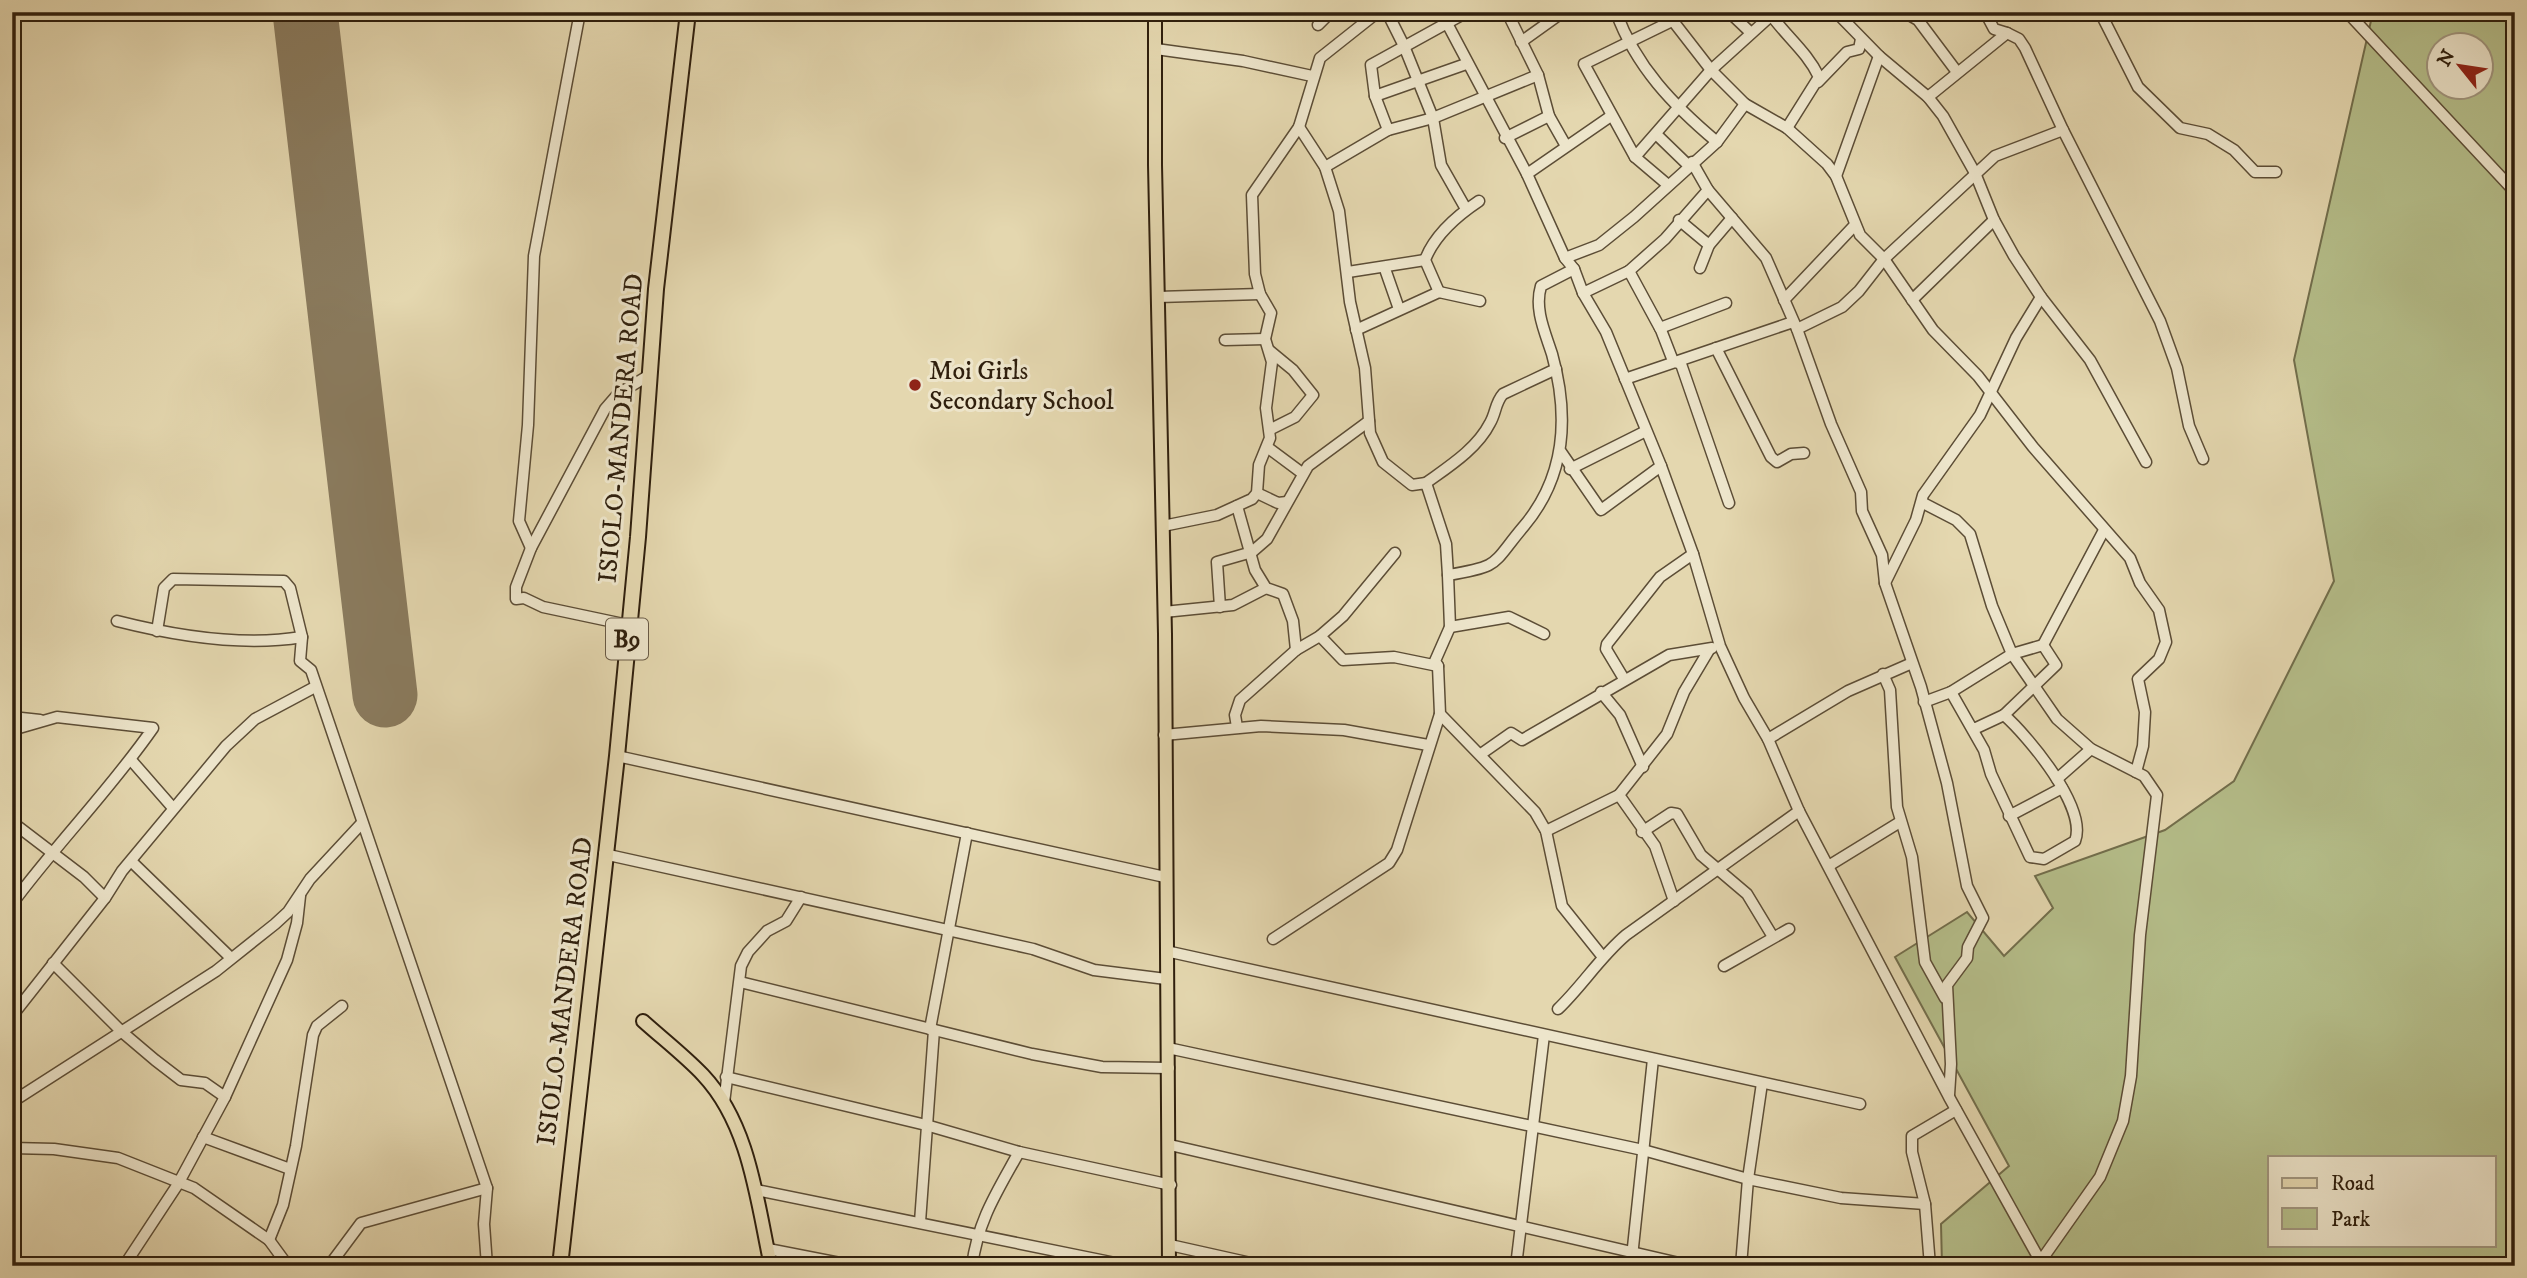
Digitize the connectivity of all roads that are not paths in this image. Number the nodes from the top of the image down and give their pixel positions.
1 (580, 12) edge
2 (688, 12) edge
3 (1155, 12) edge
4 (1331, 12) edge
5 (1378, 12) edge
6 (1387, 12) edge
7 (1441, 12) edge
8 (1467, 12) edge
9 (1507, 12) edge
10 (1563, 12) edge
11 (1616, 12) edge
12 (1729, 12) edge
13 (1836, 12) edge
14 (1904, 12) edge
15 (1985, 12) edge
16 (2100, 12) edge
17 (2347, 12) edge
18 (1773, 14) edge
19 (1669, 17) edge
20 (1447, 23) junction
21 (1318, 25) dead end
22 (1750, 32) junction
23 (2007, 33) junction
24 (1861, 38) junction
25 (1521, 42) junction
26 (1627, 42) junction
27 (1404, 46) junction
28 (1156, 49) junction
29 (1879, 56) junction
30 (1466, 64) junction
31 (1711, 70) junction
32 (1957, 72) junction
33 (1538, 75) junction
34 (1312, 76) junction
35 (1418, 80) junction
36 (1818, 82) junction
37 (1375, 96) junction
38 (1484, 97) junction
39 (1928, 97) junction
40 (1745, 104) junction
41 (1678, 109) junction
42 (1549, 116) junction
43 (1611, 116) junction
44 (1433, 118) junction
45 (1299, 127) junction
46 (1787, 128) junction
47 (1388, 130) junction
48 (2063, 130) junction
49 (1657, 134) junction
50 (1505, 138) junction
51 (1717, 142) junction
52 (1566, 146) junction
53 (1635, 157) junction
54 (1690, 164) junction
55 (1325, 167) junction
56 (2276, 172) dead end
57 (1975, 173) junction
58 (1527, 174) junction
59 (1836, 176) junction
60 (1668, 185) junction
61 (1708, 190) junction
62 (2515, 192) edge
63 (1479, 201) dead end
64 (1466, 209) junction
65 (1732, 218) junction
66 (1679, 220) junction
67 (1994, 220) junction
68 (1854, 226) junction
69 (1709, 245) junction
70 (1565, 258) junction
71 (1884, 259) junction
72 (1425, 260) junction
73 (1700, 268) dead end
74 (1385, 269) junction
75 (1574, 269) junction
76 (1629, 271) junction
77 (1348, 272) junction
78 (1439, 292) junction
79 (1583, 293) junction
80 (1260, 294) junction
81 (1158, 297) junction
82 (2041, 297) junction
83 (1784, 300) junction
84 (1912, 300) junction
85 (1480, 301) dead end
86 (1726, 303) dead end
87 (1399, 309) junction
88 (1795, 326) junction
89 (1660, 328) junction
90 (1356, 330) junction
91 (1225, 340) dead end
92 (1267, 344) junction
93 (1716, 348) junction
94 (1673, 361) junction
95 (1556, 369) junction
96 (651, 374) junction
97 (1625, 379) junction
98 (1989, 390) junction
99 (1369, 421) junction
100 (1271, 429) junction
101 (1646, 431) junction
102 (1267, 447) junction
103 (1562, 452) junction
104 (1804, 453) dead end
105 (2203, 459) dead end
106 (2146, 462) dead end
107 (1661, 466) junction
108 (1570, 469) junction
109 (1302, 473) junction
110 (1426, 482) junction
111 (1257, 493) junction
112 (1287, 502) junction
113 (1729, 503) dead end
114 (1923, 503) junction
115 (1237, 506) junction
116 (1163, 526) junction
117 (2104, 530) junction
118 (531, 548) junction
119 (1252, 552) junction
120 (1395, 553) dead end
121 (1693, 554) junction
122 (1448, 575) junction
123 (1885, 583) junction
124 (1266, 588) junction
125 (1220, 607) junction
126 (1164, 612) junction
127 (117, 621) dead end
128 (628, 625) junction
129 (1450, 628) junction
130 (157, 631) junction
131 (1544, 634) dead end
132 (1320, 636) junction
133 (302, 637) junction
134 (2043, 645) junction
135 (1720, 646) junction
136 (1296, 650) junction
137 (1709, 650) junction
138 (2011, 654) junction
139 (1912, 663) junction
140 (1438, 666) junction
141 (1883, 674) junction
142 (1624, 679) junction
143 (315, 688) junction
144 (2034, 690) junction
145 (1601, 692) junction
146 (1951, 692) junction
147 (1924, 702) junction
148 (1440, 713) junction
149 (2004, 715) junction
150 (12, 717) edge
151 (41, 720) junction
152 (1237, 727) junction
153 (1974, 729) junction
154 (12, 730) edge
155 (1164, 735) junction
156 (1768, 739) junction
157 (1428, 746) junction
158 (2091, 749) junction
159 (1481, 754) junction
160 (617, 756) junction
161 (131, 760) junction
162 (1643, 767) junction
163 (2136, 772) junction
164 (2060, 784) junction
165 (1619, 795) junction
166 (173, 808) junction
167 (1799, 811) junction
168 (2009, 816) junction
169 (12, 822) edge
170 (1900, 822) junction
171 (362, 823) junction
172 (1546, 831) junction
173 (1642, 832) junction
174 (967, 833) junction
175 (51, 853) junction
176 (604, 854) junction
177 (131, 861) junction
178 (1830, 865) junction
179 (1718, 869) junction
180 (1165, 877) junction
181 (300, 892) junction
182 (801, 897) junction
183 (105, 898) junction
184 (1674, 901) junction
185 (12, 904) edge
186 (947, 929) junction
187 (1789, 929) dead end
188 (1773, 937) junction
189 (1273, 939) dead end
190 (1166, 951) junction
191 (1602, 956) junction
192 (231, 958) junction
193 (53, 963) junction
194 (1724, 966) dead end
195 (1166, 979) junction
196 (740, 982) junction
197 (1946, 999) junction
198 (342, 1006) dead end
199 (1558, 1009) dead end
200 (12, 1016) edge
201 (643, 1021) dead end
202 (932, 1029) junction
203 (122, 1032) junction
204 (1544, 1035) junction
205 (1168, 1048) junction
206 (1653, 1059) junction
207 (1169, 1068) junction
208 (726, 1077) junction
209 (1762, 1083) junction
210 (225, 1097) junction
211 (1949, 1097) junction
212 (12, 1102) edge
213 (724, 1103) junction
214 (1860, 1104) dead end
215 (1956, 1110) junction
216 (926, 1125) junction
217 (1532, 1126) junction
218 (203, 1137) junction
219 (1170, 1144) junction
220 (12, 1148) edge
221 (1643, 1150) junction
222 (1019, 1152) junction
223 (290, 1169) junction
224 (1748, 1179) junction
225 (178, 1184) junction
226 (1171, 1185) junction
227 (487, 1188) junction
228 (755, 1190) junction
229 (1925, 1204) junction
230 (920, 1222) junction
231 (1520, 1226) junction
232 (976, 1234) junction
233 (269, 1240) junction
234 (1170, 1245) junction
235 (768, 1249) junction
236 (1632, 1252) junction
237 (2040, 1264) edge
238 (124, 1266) edge
239 (288, 1266) edge
240 (329, 1266) edge
241 (487, 1266) edge
242 (560, 1266) edge
243 (771, 1266) edge
244 (855, 1266) edge
245 (972, 1266) edge
246 (1130, 1266) edge
247 (1169, 1266) edge
248 (1264, 1266) edge
249 (1516, 1266) edge
250 (1631, 1266) edge
251 (1692, 1266) edge
252 (1741, 1266) edge
253 (1930, 1266) edge

1 - 118 street
2 - 96 highway, ISIOLO-MANDERA ROAD / B9
3 - 28 main road
4 - 21 street
5 - 34 street
6 - 27 street
7 - 20 street
8 - 20 street
9 - 25 street
10 - 25 street
11 - 26 street
12 - 22 street
13 - 24 street
14 - 32 street
15 - 23 street
16 - 56 street
17 - 62 street
18 - 22 street
18 - 36 street
19 - 26 street
19 - 31 street
20 - 27 street
20 - 30 street
22 - 31 street
23 - 32 street
23 - 48 street
24 - 29 street
24 - 36 street
25 - 33 street
26 - 41 street
26 - 43 street
27 - 35 street
27 - 37 street
28 - 34 street
28 - 81 main road
29 - 39 street
29 - 59 street
30 - 35 street
30 - 38 street
31 - 40 street
31 - 41 street
32 - 39 street
33 - 38 street
33 - 42 street
34 - 45 street
35 - 37 street
35 - 44 street
36 - 46 street
37 - 47 street
38 - 44 street
38 - 50 street
39 - 57 street
40 - 46 street
40 - 51 street
41 - 49 street
41 - 51 street
42 - 50 street
42 - 52 street
43 - 52 street
43 - 53 street
44 - 47 street
44 - 64 street
45 - 55 street
45 - 80 street
46 - 59 street
47 - 55 street
48 - 57 street
48 - 105 street
49 - 53 street
49 - 54 street
50 - 58 street
51 - 54 street
52 - 58 street
53 - 60 street
54 - 60 street
54 - 61 street
55 - 77 street
57 - 67 street
57 - 71 street
58 - 70 street
59 - 68 street
60 - 70 street
61 - 65 street
61 - 66 street
63 - 64 street
64 - 72 street
65 - 69 street
65 - 83 street
66 - 69 street
66 - 76 street
67 - 82 street
67 - 84 street
68 - 71 street
68 - 83 street
69 - 73 street
70 - 75 street
71 - 84 street
71 - 88 street
72 - 74 street
72 - 78 street
74 - 77 street
74 - 87 street
75 - 79 street
75 - 95 street
76 - 79 street
76 - 89 street
77 - 90 street
78 - 85 street
78 - 87 street
79 - 97 street
80 - 81 street
80 - 92 street
81 - 116 main road
82 - 98 street
82 - 106 street
83 - 88 street
84 - 98 street
86 - 89 street
87 - 90 street
88 - 93 street
88 - 123 street
89 - 94 street
90 - 99 street
91 - 92 street
92 - 100 street
92 - 100 street
93 - 94 street
93 - 104 street
94 - 97 street
94 - 113 street
95 - 103 street
95 - 110 street
96 - 118 street
96 - 128 highway, ISIOLO-MANDERA ROAD / B9
97 - 101 street
98 - 114 street
98 - 117 street
99 - 109 street
99 - 110 street
100 - 102 street
101 - 107 street
101 - 108 street
102 - 109 street
102 - 111 street
103 - 108 street
103 - 122 street
107 - 108 street
107 - 121 street
109 - 112 street
110 - 122 street
111 - 112 street
111 - 115 street
112 - 119 street
114 - 123 street
114 - 138 street
115 - 116 street
115 - 119 street
116 - 126 main road
117 - 134 street
117 - 163 street
118 - 128 street
119 - 124 street
119 - 125 street
120 - 132 street
121 - 135 street
121 - 142 street
122 - 129 street
123 - 139 street
124 - 125 street
124 - 136 street
125 - 126 street
126 - 155 main road
127 - 130 street
128 - 160 highway, ISIOLO-MANDERA ROAD / B9
129 - 131 street
129 - 140 street
130 - 133 street
130 - 133 street
132 - 136 street
132 - 140 street
133 - 143 street
134 - 138 street
134 - 144 street
135 - 137 street
135 - 156 street
136 - 152 street
137 - 142 street
137 - 162 street
138 - 144 street
138 - 146 street
139 - 141 street
139 - 147 street
140 - 148 street
141 - 156 street
141 - 170 street
142 - 145 street
143 - 166 street
143 - 171 street
144 - 149 street
144 - 158 street
145 - 159 street
145 - 162 street
146 - 147 street
146 - 153 street
147 - 197 street
148 - 157 street
148 - 159 street
149 - 153 street
149 - 164 street
150 - 151 street
151 - 154 street
151 - 161 street
152 - 155 street
152 - 157 street
153 - 168 street
155 - 180 main road
156 - 167 street
157 - 189 street
158 - 163 street
158 - 164 street
159 - 172 street
160 - 174 street
160 - 176 highway, ISIOLO-MANDERA ROAD / B9
161 - 166 street
161 - 175 street
162 - 165 street
163 - 237 street
164 - 168 street
164 - 168 street
165 - 172 street
165 - 173 street
166 - 177 street
167 - 178 street
167 - 179 street
169 - 175 street
170 - 178 street
170 - 197 street
171 - 181 street
171 - 227 street
172 - 191 street
173 - 179 street
173 - 184 street
174 - 180 street
174 - 186 street
175 - 183 street
175 - 185 street
176 - 182 street
176 - 242 highway, ISIOLO-MANDERA ROAD / B9
177 - 183 street
177 - 192 street
178 - 211 street
179 - 184 street
179 - 188 street
180 - 190 main road
181 - 192 street
181 - 210 street
182 - 186 street
182 - 196 street
183 - 193 street
184 - 191 street
186 - 195 street
186 - 202 street
187 - 188 street
188 - 194 street
190 - 195 main road
190 - 204 street
191 - 199 street
192 - 203 street
193 - 200 street
193 - 203 street
195 - 205 main road
196 - 202 street
196 - 208 street
197 - 211 street
198 - 223 street
201 - 213 main road
202 - 207 street
202 - 216 street
203 - 210 street
203 - 212 street
204 - 206 street
204 - 217 street
205 - 207 main road
205 - 217 street
206 - 209 street
206 - 221 street
207 - 219 main road
208 - 213 street
208 - 216 street
209 - 214 street
209 - 224 street
210 - 218 street
211 - 215 street
213 - 228 main road
215 - 229 street
215 - 237 street
216 - 222 street
216 - 230 street
217 - 221 street
217 - 231 street
218 - 223 street
218 - 225 street
219 - 226 main road
219 - 231 street
220 - 225 street
221 - 224 street
221 - 236 street
222 - 226 street
222 - 232 street
223 - 233 street
224 - 229 street
224 - 252 street
225 - 233 street
225 - 238 street
226 - 234 main road
227 - 240 street
227 - 241 street
228 - 230 street
228 - 235 main road
229 - 253 street
230 - 232 street
231 - 236 street
231 - 249 street
232 - 245 street
232 - 246 street
233 - 239 street
234 - 247 main road
234 - 248 street
235 - 243 main road
235 - 244 street
236 - 250 street
236 - 251 street

